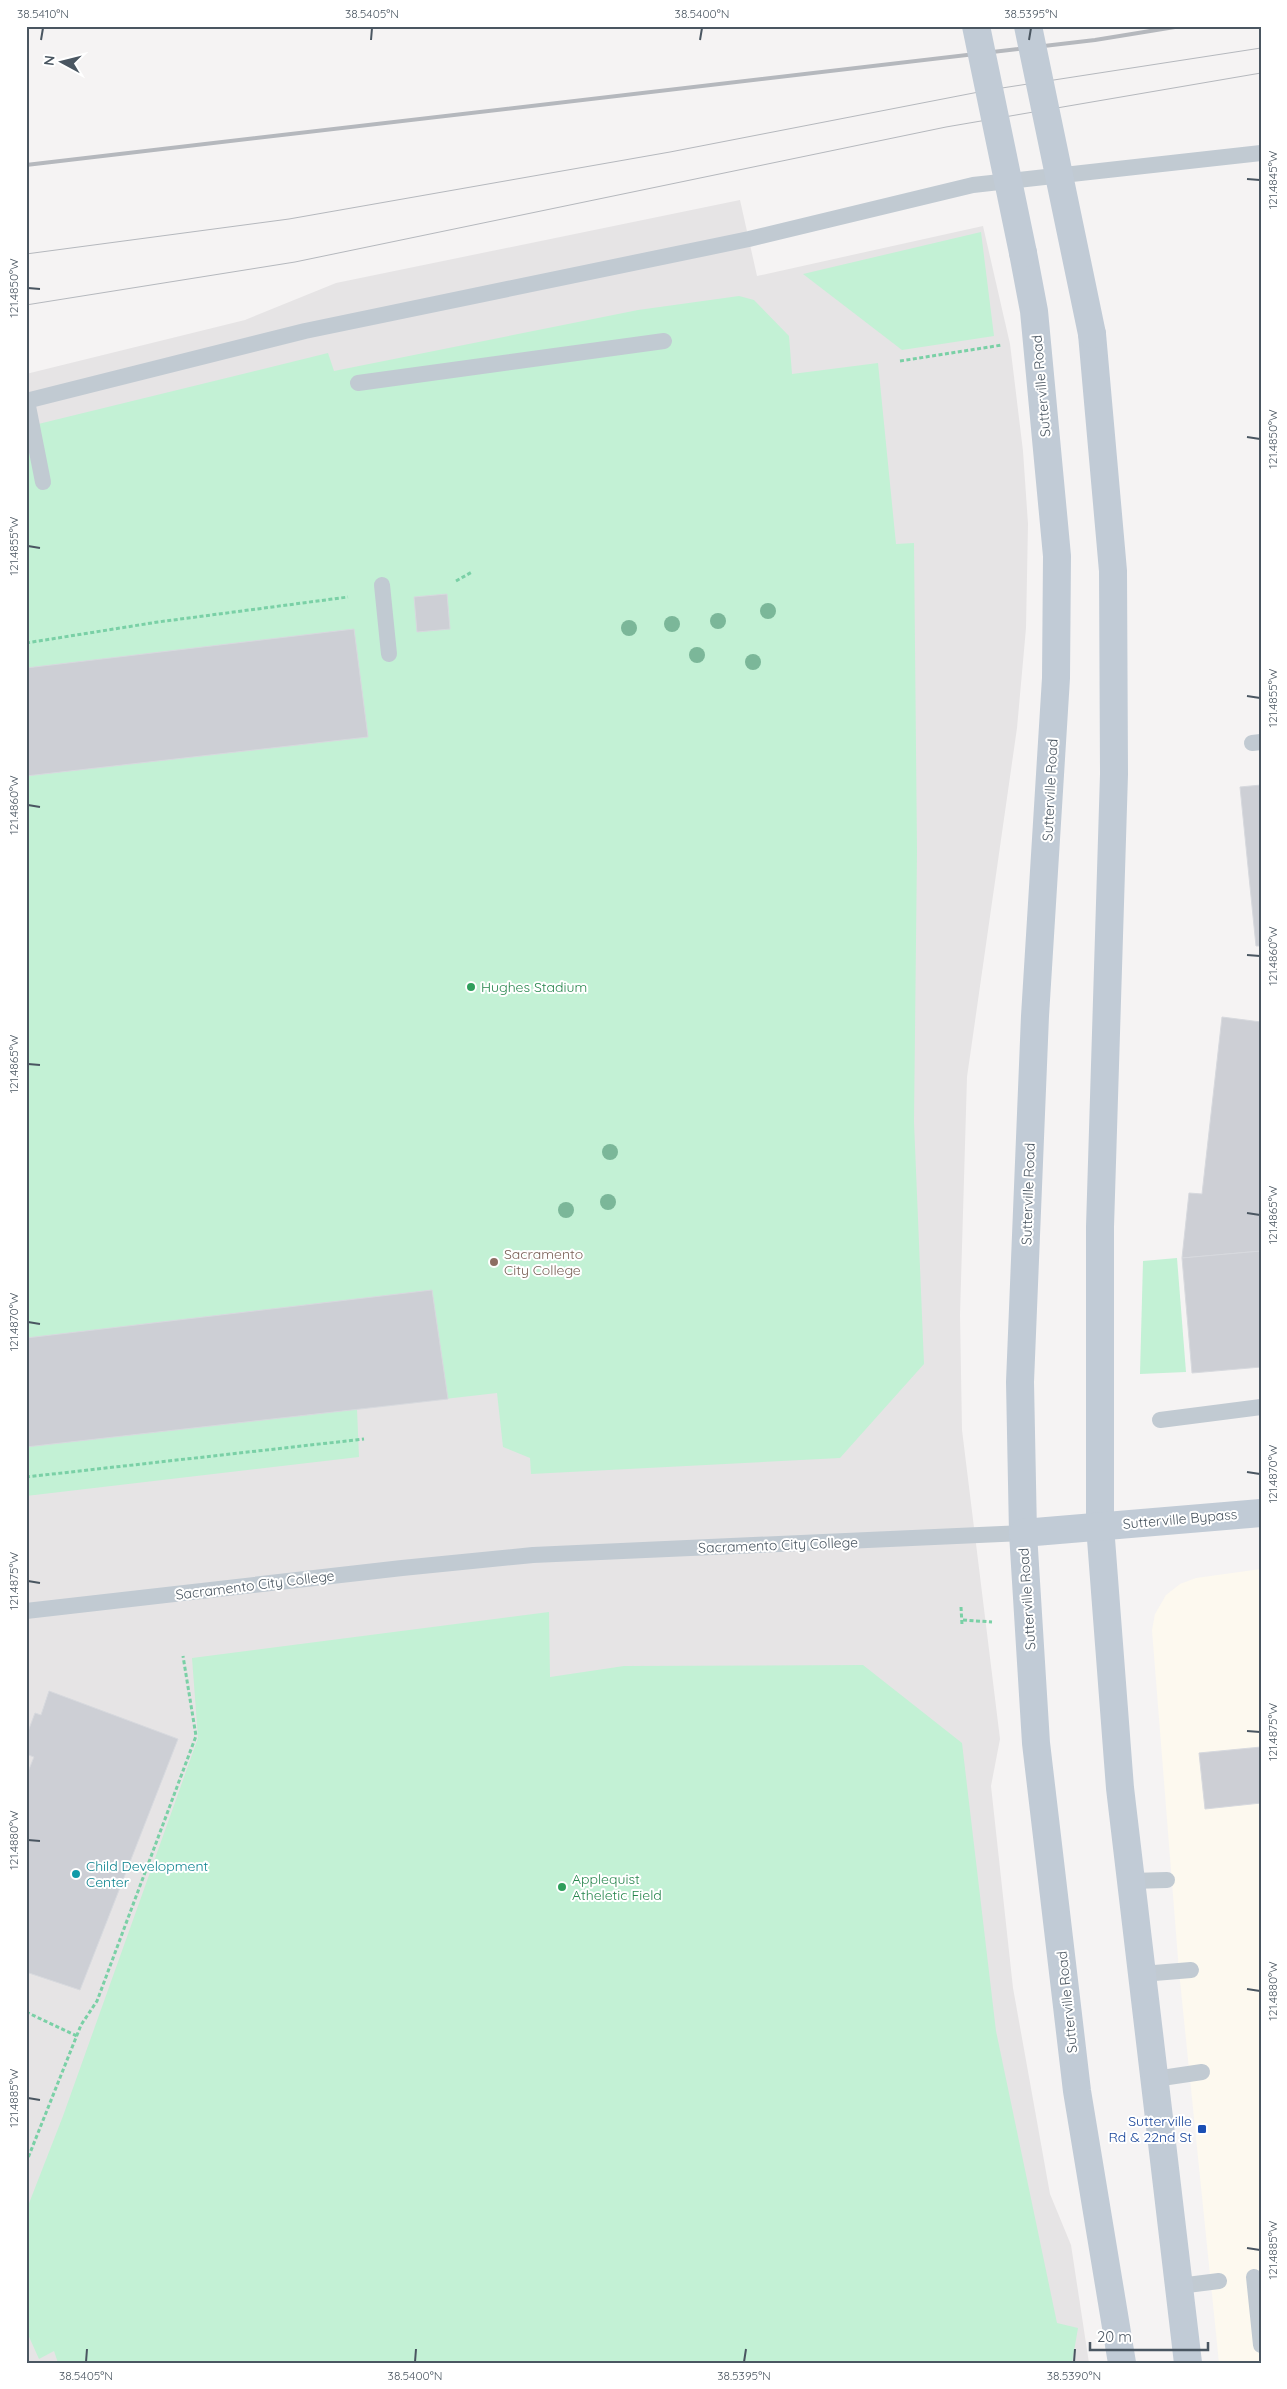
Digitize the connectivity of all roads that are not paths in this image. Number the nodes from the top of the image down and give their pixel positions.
1 (976, 26) edge
2 (1028, 26) edge
3 (1261, 153) edge
4 (664, 340) dead end
5 (358, 383) dead end
6 (27, 401) edge
7 (43, 482) dead end
8 (382, 585) dead end
9 (390, 654) dead end
10 (1261, 1407) edge
11 (1160, 1420) dead end
12 (1261, 1513) edge
13 (1100, 1526) junction
14 (1022, 1533) junction
15 (26, 1611) edge
16 (1167, 1880) dead end
17 (1131, 1881) junction
18 (1192, 1970) dead end
19 (1142, 1974) junction
20 (1202, 2072) dead end
21 (1155, 2078) junction
22 (1254, 2277) dead end
23 (1219, 2281) dead end
24 (1179, 2286) junction
25 (1261, 2345) edge
26 (1122, 2363) edge
27 (1188, 2363) edge

1 - 14 main road, Sutterville Road, bridge
2 - 13 main road, bridge
3 - 6 lane
4 - 5 lane
6 - 7 lane
8 - 9 lane
10 - 11 lane
12 - 13 main road, Sutterville Bypass
13 - 14 main road, Sutterville Bypass
13 - 17 main road
14 - 15 lane, Sacramento City College
14 - 26 main road, Sutterville Road
16 - 17 lane
17 - 19 main road
18 - 19 lane
19 - 21 main road
20 - 21 lane
21 - 24 main road
22 - 25 lane
23 - 24 lane
24 - 27 main road

